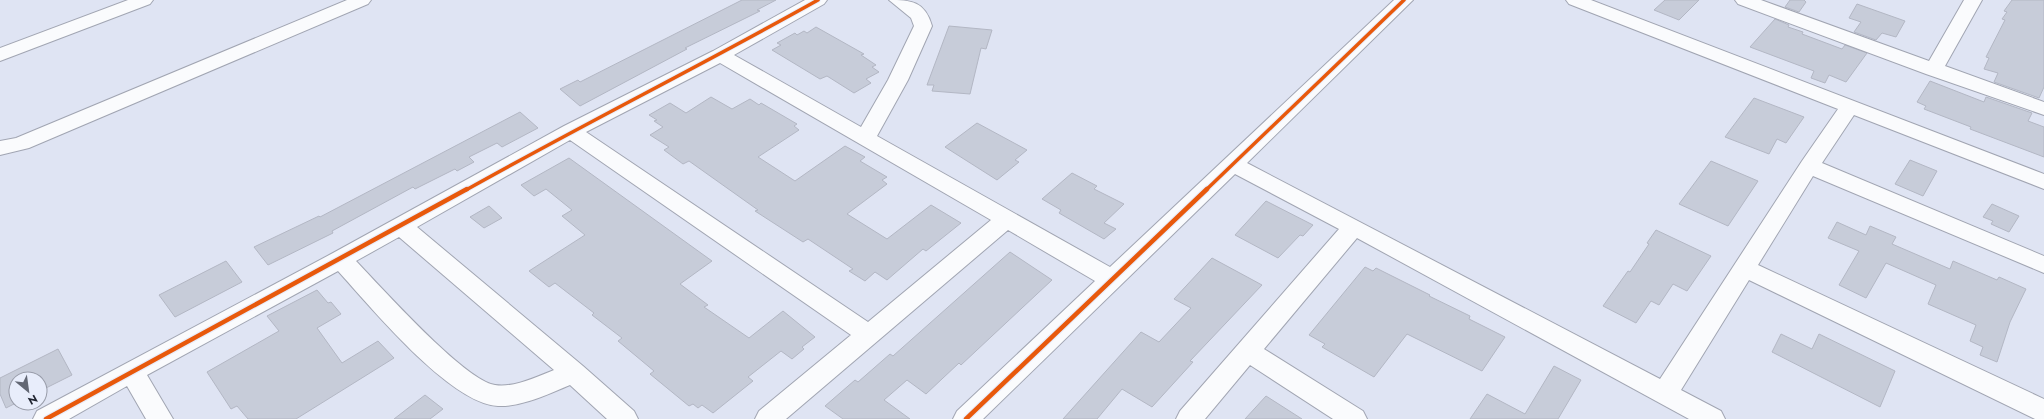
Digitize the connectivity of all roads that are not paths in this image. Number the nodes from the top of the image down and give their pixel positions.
1 (144, 0) edge
2 (362, 0) edge
3 (818, 0) edge
4 (898, 0) edge
5 (1404, 0) edge
6 (1575, 0) edge
7 (1744, 0) edge
8 (1973, 0) edge
9 (0, 55) edge
10 (720, 55) junction
11 (1933, 70) junction
12 (1850, 106) junction
13 (2044, 109) edge
14 (571, 130) junction
15 (865, 138) junction
16 (0, 148) edge
17 (1232, 164) junction
18 (1809, 166) junction
19 (2044, 182) edge
20 (1006, 220) junction
21 (400, 225) junction
22 (1354, 227) junction
23 (340, 259) junction
24 (2044, 266) edge
25 (1744, 268) junction
26 (1111, 279) junction
27 (869, 335) junction
28 (1248, 352) junction
29 (132, 372) junction
30 (574, 373) junction
31 (1665, 393) junction
32 (2044, 411) edge
33 (46, 419) edge
34 (160, 419) edge
35 (625, 419) edge
36 (768, 419) edge
37 (966, 419) edge
38 (1189, 419) edge
39 (1354, 419) edge
40 (1712, 419) edge

1 - 9 street
2 - 16 street
3 - 10 street
4 - 15 street
5 - 17 street
6 - 12 street
7 - 11 street
8 - 11 street
10 - 14 street
10 - 15 street
11 - 13 street
12 - 18 street
12 - 19 street
14 - 21 street
14 - 27 street
15 - 20 street
17 - 22 street
17 - 26 street
18 - 24 street
18 - 25 street
20 - 26 street
20 - 27 street
21 - 23 street
21 - 30 street
22 - 28 street
22 - 31 street
23 - 29 street
23 - 30 street
25 - 31 street
25 - 32 street
26 - 37 street
27 - 36 street
28 - 38 street
28 - 39 street
29 - 33 street
29 - 34 street
30 - 35 street
31 - 40 street

